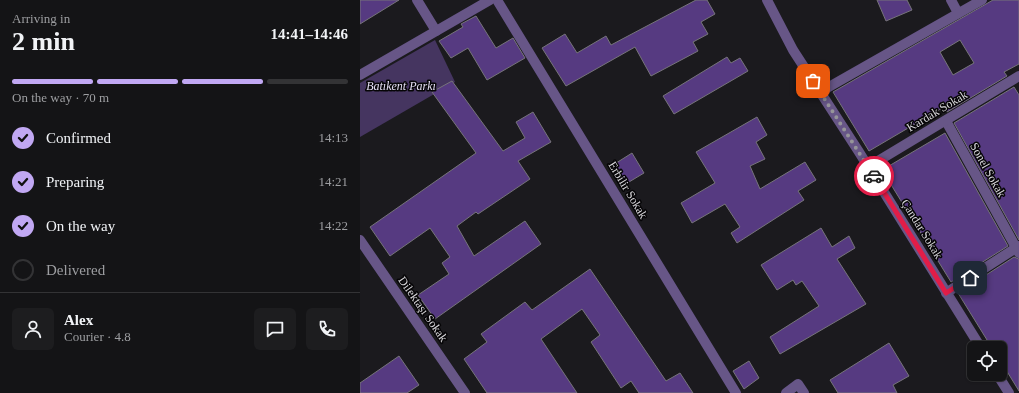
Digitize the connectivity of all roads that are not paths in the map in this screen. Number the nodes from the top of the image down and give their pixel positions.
1 (417, 0) edge
2 (490, 0) edge
3 (497, 0) edge
4 (768, 0) edge
5 (951, 0) edge
6 (982, 0) edge
7 (958, 13) junction
8 (436, 31) junction
9 (360, 75) edge
10 (1019, 76) edge
11 (820, 92) junction
12 (946, 121) junction
13 (868, 166) junction
14 (360, 240) edge
15 (1018, 249) edge
16 (946, 293) junction
17 (977, 341) edge
18 (1001, 381) edge
19 (801, 389) edge
20 (465, 393) edge
21 (736, 393) edge
22 (786, 393) edge
23 (1009, 393) edge

1 - 8 street
2 - 8 street
3 - 21 street, Erbilir Sokak
4 - 11 street, Çandar Sokak
5 - 7 street
6 - 7 street
7 - 11 street
8 - 9 street
10 - 12 street, Kardak Sokak
11 - 13 street, Çandar Sokak
12 - 13 street, Kardak Sokak
12 - 15 street, Sonel Sokak
13 - 16 street, Çandar Sokak
14 - 20 street, Dilektaşı Sokak
15 - 16 street
16 - 17 street, Çandar Sokak
18 - 23 street
19 - 22 street

